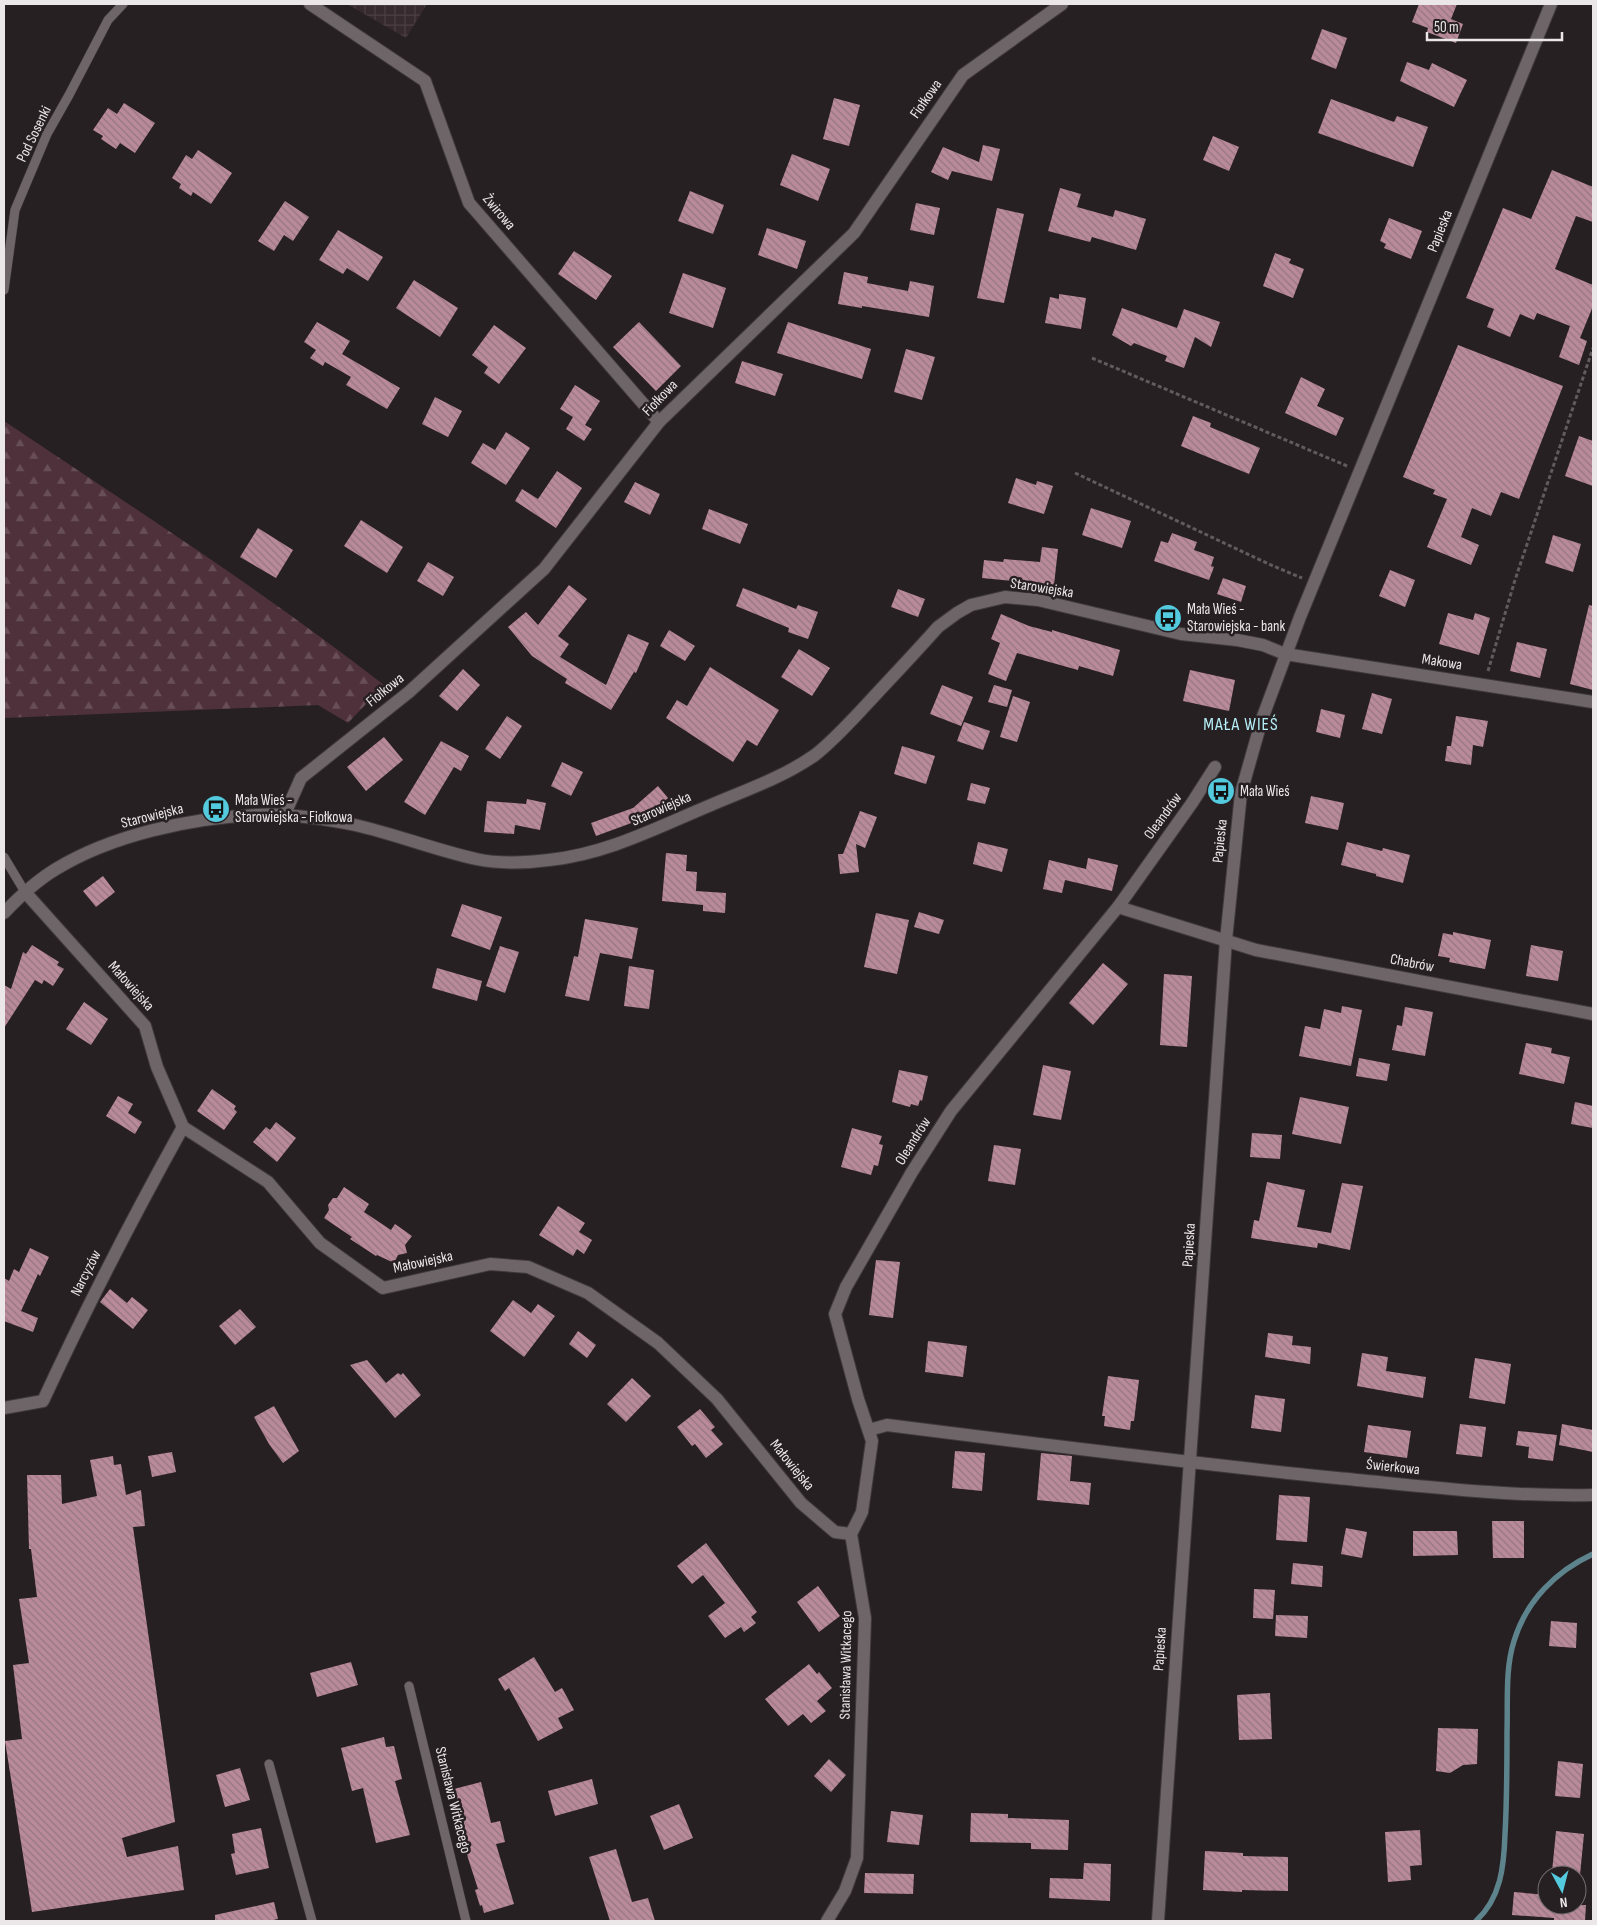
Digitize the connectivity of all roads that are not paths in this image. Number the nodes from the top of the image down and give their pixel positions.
1 (123, 4) edge
2 (310, 4) edge
3 (1062, 4) edge
4 (1551, 4) edge
5 (4, 290) edge
6 (659, 422) junction
7 (1285, 654) junction
8 (1593, 702) edge
9 (1215, 766) dead end
10 (284, 816) junction
11 (4, 857) edge
12 (25, 892) junction
13 (1118, 907) junction
14 (4, 913) edge
15 (1226, 940) junction
16 (1593, 1014) edge
17 (183, 1127) junction
18 (4, 1408) edge
19 (869, 1430) junction
20 (1189, 1463) junction
21 (1593, 1495) edge
22 (852, 1534) junction
23 (409, 1686) dead end
24 (269, 1764) dead end
25 (312, 1921) edge
26 (466, 1921) edge
27 (827, 1921) edge
28 (1158, 1921) edge

1 - 5 lane, Pod Sosenki
2 - 6 street, Żwirowa
3 - 6 street, Fiołkowa
4 - 7 street, Papieska
6 - 10 street, Fiołkowa
7 - 8 street, Makowa
7 - 10 street, Starowiejska
7 - 15 street, Papieska
9 - 13 street, Oleandrów
10 - 12 street, Starowiejska
11 - 12 lane
12 - 14 street, Starowiejska
12 - 17 street, Małowiejska
13 - 15 street
13 - 19 street, Oleandrów
15 - 16 street, Chabrów
15 - 20 street, Papieska
17 - 18 street, Narcyzów
17 - 22 street, Małowiejska
19 - 20 street
19 - 22 street
20 - 21 street, Świerkowa
20 - 28 street, Papieska
22 - 27 street, Stanisława Witkacego
23 - 26 lane, Stanisława Witkacego
24 - 25 lane

